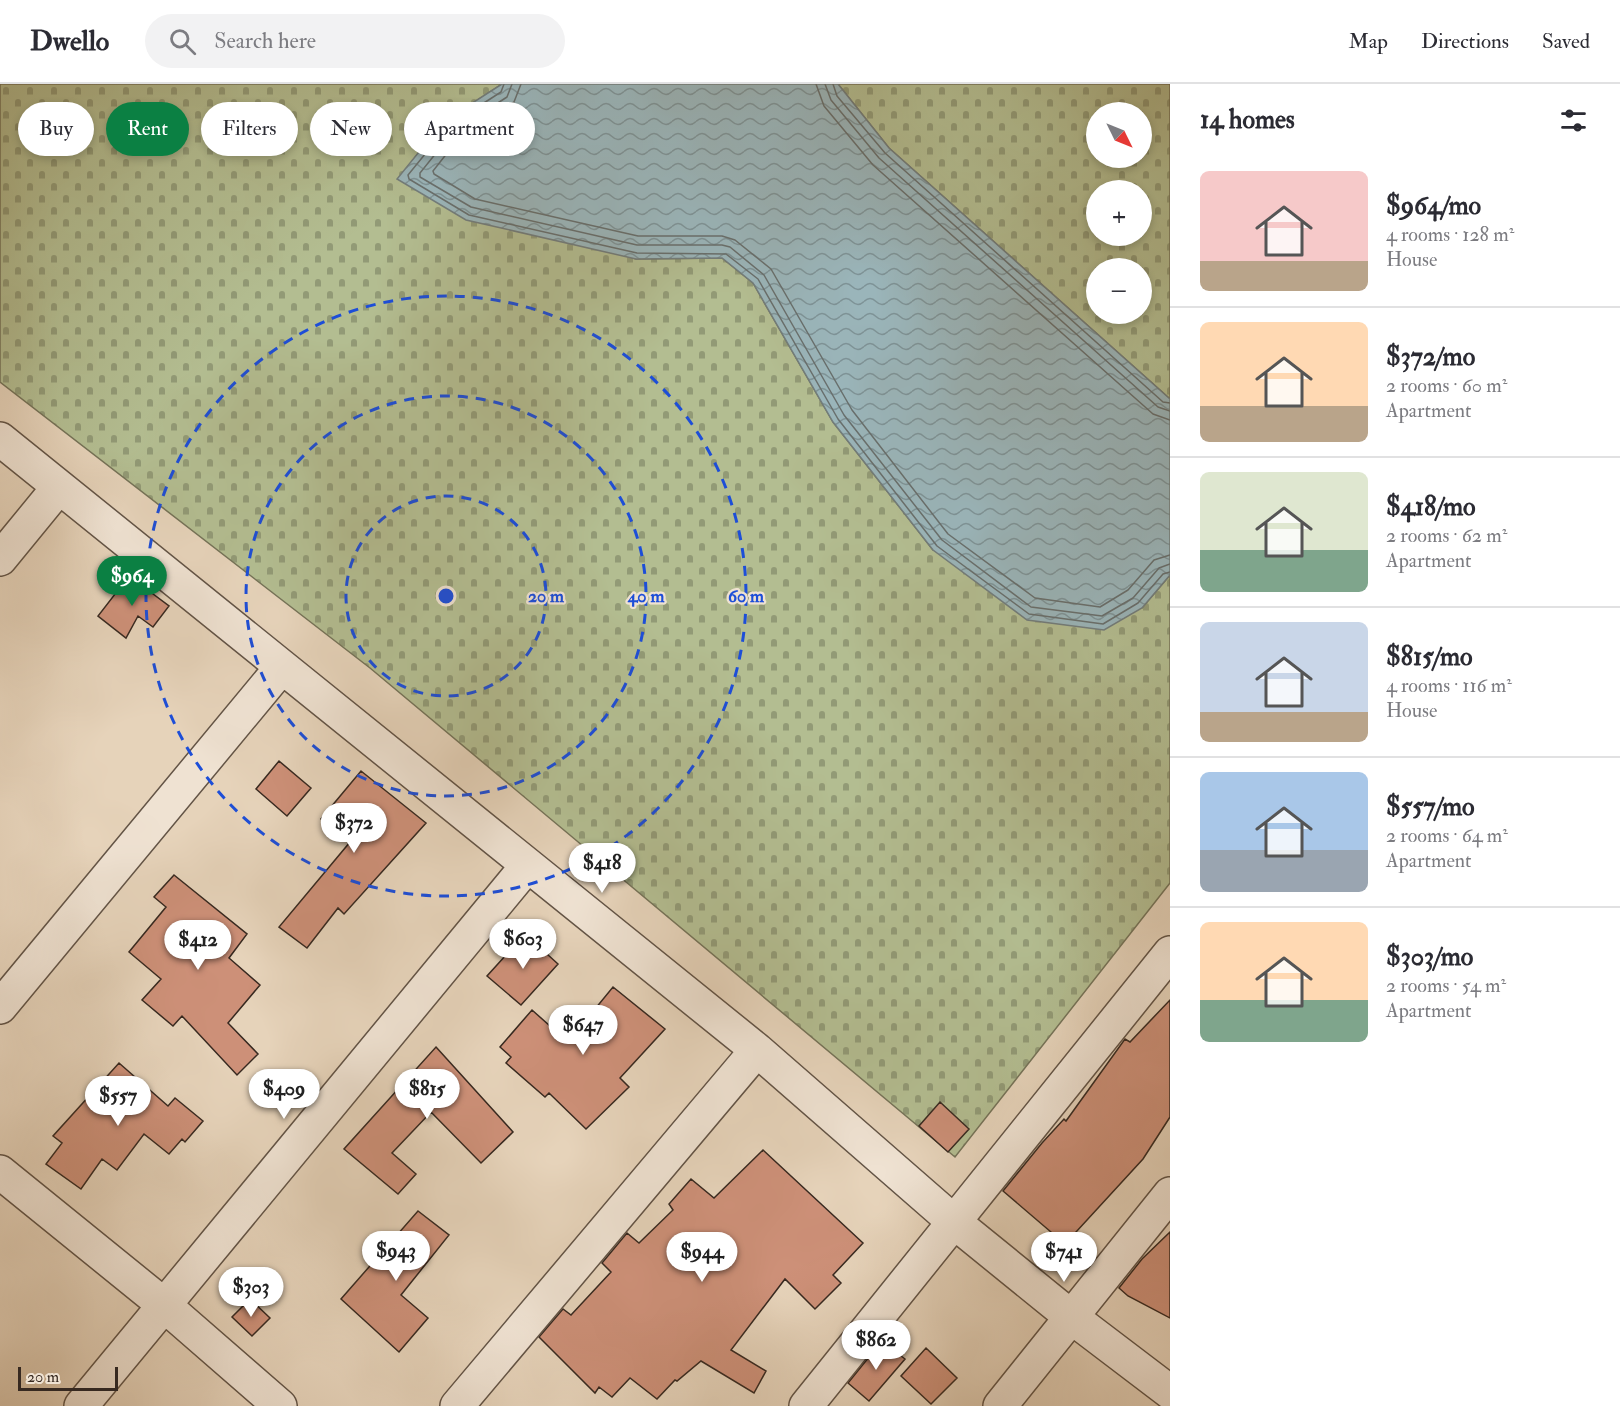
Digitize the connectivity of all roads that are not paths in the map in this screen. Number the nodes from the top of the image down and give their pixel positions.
1 (0, 439) edge
2 (59, 487) junction
3 (0, 559) edge
4 (281, 668) junction
5 (527, 866) junction
6 (1170, 953) edge
7 (0, 1007) edge
8 (757, 1050) junction
9 (0, 1172) edge
10 (1170, 1194) edge
11 (953, 1221) junction
12 (164, 1305) junction
13 (1070, 1316) junction
14 (1170, 1392) edge
15 (81, 1406) edge
16 (280, 1406) edge
17 (457, 1406) edge
18 (806, 1406) edge
19 (1000, 1406) edge

1 - 2 street
2 - 3 street
2 - 4 street
4 - 5 street
4 - 7 street
5 - 8 street
5 - 12 street
6 - 11 street
8 - 11 street
8 - 17 street
9 - 12 street
10 - 13 street
11 - 13 street
11 - 18 street
12 - 15 street
12 - 16 street
13 - 14 street
13 - 19 street

